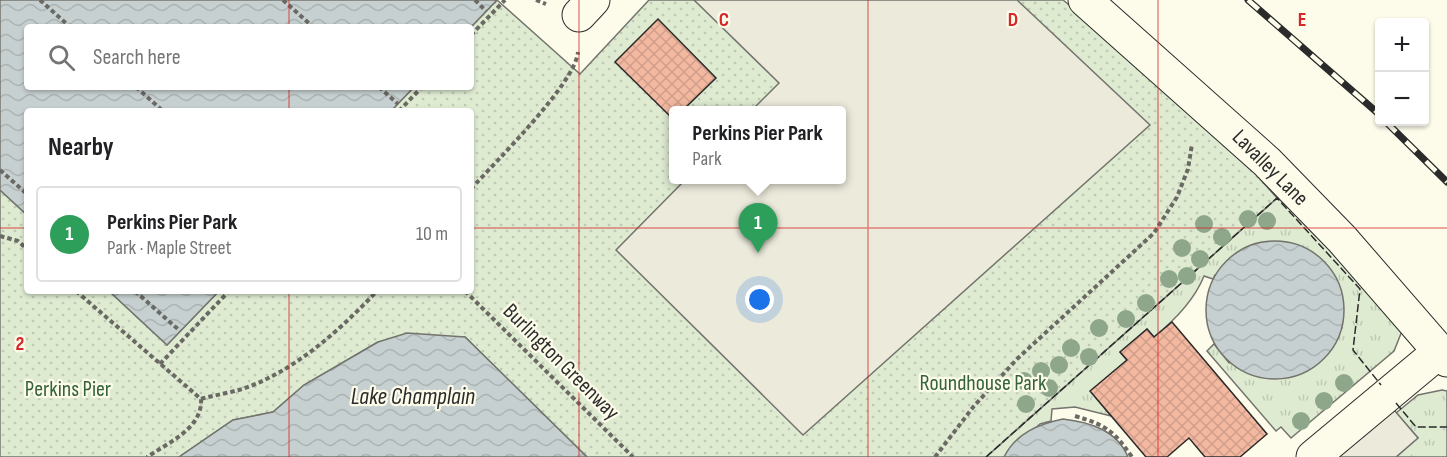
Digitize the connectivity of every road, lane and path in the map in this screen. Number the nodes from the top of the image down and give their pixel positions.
1 (40, 0) edge
2 (284, 0) edge
3 (474, 0) edge
4 (505, 0) edge
5 (1085, 0) edge
6 (586, 7) edge
7 (486, 11) dead end
8 (67, 24) edge
9 (310, 24) edge
10 (474, 32) edge
11 (139, 90) edge
12 (382, 90) edge
13 (419, 90) edge
14 (1195, 95) junction
15 (398, 104) dead end
16 (160, 108) edge
17 (402, 108) edge
18 (0, 170) edge
19 (474, 186) edge
20 (24, 191) edge
21 (0, 236) edge
22 (24, 246) edge
23 (79, 294) edge
24 (138, 294) edge
25 (225, 294) edge
26 (374, 294) edge
27 (468, 294) edge
28 (180, 331) dead end
29 (1443, 356) edge
30 (160, 364) junction
31 (201, 399) junction
32 (1076, 416) dead end
33 (147, 457) edge
34 (633, 457) edge
35 (936, 457) edge
36 (1132, 457) edge
37 (1313, 457) edge

1 - 8 path
2 - 9 path
3 - 7 path
4 - 10 path
5 - 14 lane, Lavalley Lane
6 - 19 path
11 - 16 path
12 - 15 path
13 - 17 path
14 - 29 lane, Lavalley Lane
14 - 35 path
18 - 20 path
21 - 22 path
23 - 30 path
24 - 28 path
25 - 30 path
26 - 31 path
27 - 34 path, Burlington Greenway
29 - 37 lane
30 - 31 path
31 - 33 path
32 - 36 path

